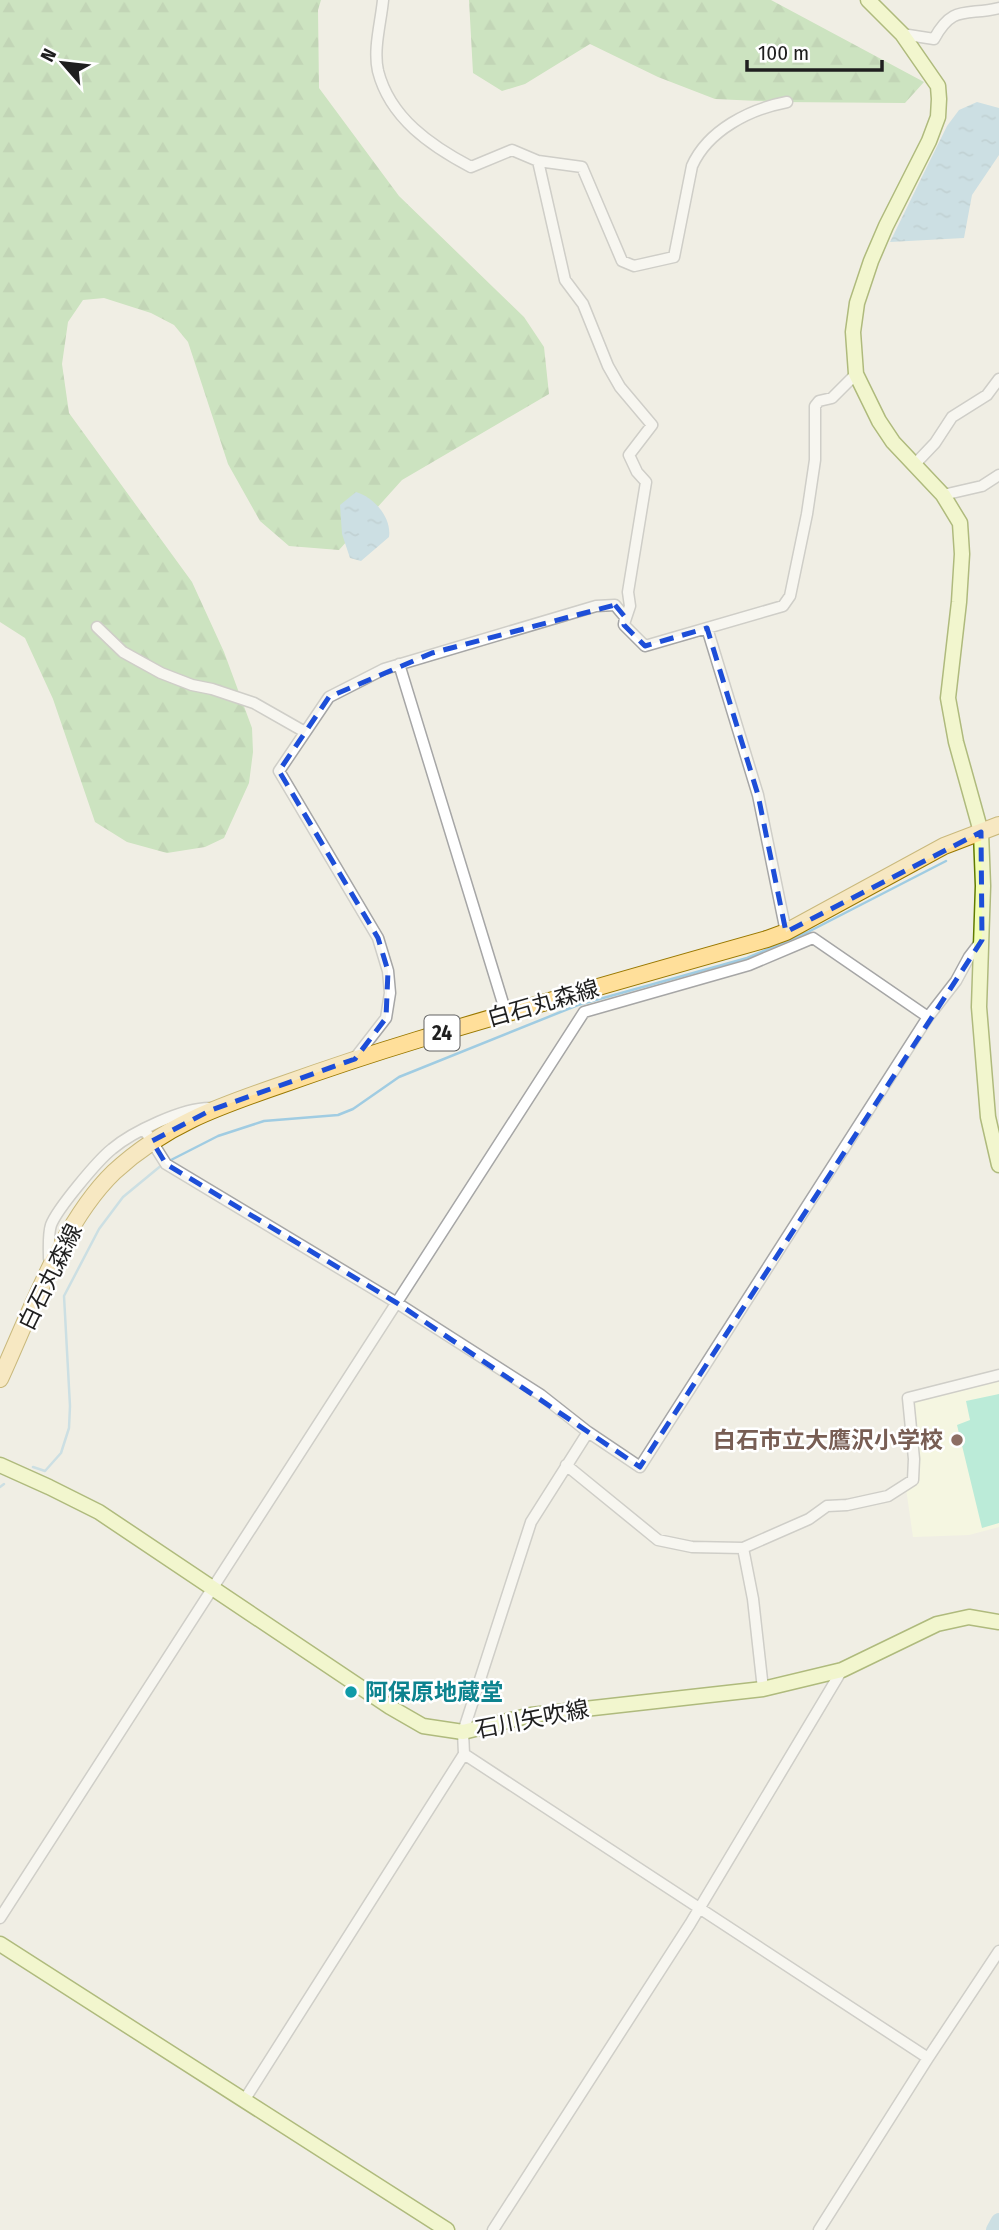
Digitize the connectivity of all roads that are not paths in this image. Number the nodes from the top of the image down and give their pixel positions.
1 (383, 0) edge
2 (869, 0) edge
3 (999, 8) edge
4 (902, 34) junction
5 (787, 102) dead end
6 (538, 161) junction
7 (856, 374) junction
8 (999, 379) edge
9 (915, 464) junction
10 (999, 475) edge
11 (943, 495) junction
12 (624, 625) junction
13 (97, 626) dead end
14 (707, 628) junction
15 (399, 664) junction
16 (305, 732) junction
17 (999, 825) edge
18 (981, 832) junction
19 (786, 932) junction
20 (982, 940) junction
21 (506, 1013) junction
22 (928, 1017) junction
23 (355, 1059) junction
24 (148, 1135) junction
25 (999, 1165) edge
26 (397, 1303) junction
27 (999, 1374) edge
28 (0, 1380) edge
29 (587, 1432) junction
30 (0, 1465) edge
31 (566, 1465) junction
32 (743, 1548) junction
33 (213, 1589) junction
34 (999, 1622) edge
35 (842, 1670) junction
36 (763, 1689) junction
37 (463, 1732) junction
38 (464, 1754) junction
39 (701, 1908) junction
40 (0, 1918) edge
41 (0, 1944) edge
42 (999, 1951) edge
43 (928, 2058) junction
44 (245, 2099) junction
45 (447, 2230) edge
46 (494, 2230) edge
47 (819, 2230) edge

1 - 6 street
2 - 4 street
3 - 4 street
4 - 7 street
5 - 6 street
6 - 12 street
7 - 9 street
7 - 14 street
8 - 9 street
9 - 11 street
10 - 11 street
11 - 18 street
12 - 14 street
12 - 15 street
13 - 16 street
14 - 19 street
15 - 16 street
15 - 21 street
16 - 23 street
17 - 18 main road, 白石丸森線 / 24
18 - 19 main road, 白石丸森線 / 24
18 - 20 street
19 - 21 main road, 白石丸森線 / 24
20 - 22 street
20 - 25 street
21 - 23 main road, 白石丸森線 / 24
22 - 26 street
22 - 29 street
23 - 24 main road, 白石丸森線 / 24
24 - 26 street
24 - 28 main road, 白石丸森線 / 24
26 - 29 street
26 - 33 street
27 - 32 street
29 - 31 street
30 - 33 street, 石川矢吹線
31 - 32 street
31 - 37 street
32 - 36 street
33 - 37 street, 石川矢吹線
33 - 40 street
34 - 35 street, 石川矢吹線
35 - 36 street, 石川矢吹線
35 - 39 street
36 - 37 street, 石川矢吹線
37 - 38 street
38 - 39 street
38 - 44 street
39 - 43 street
39 - 46 street
41 - 44 street
42 - 43 street
43 - 47 street
44 - 45 street

